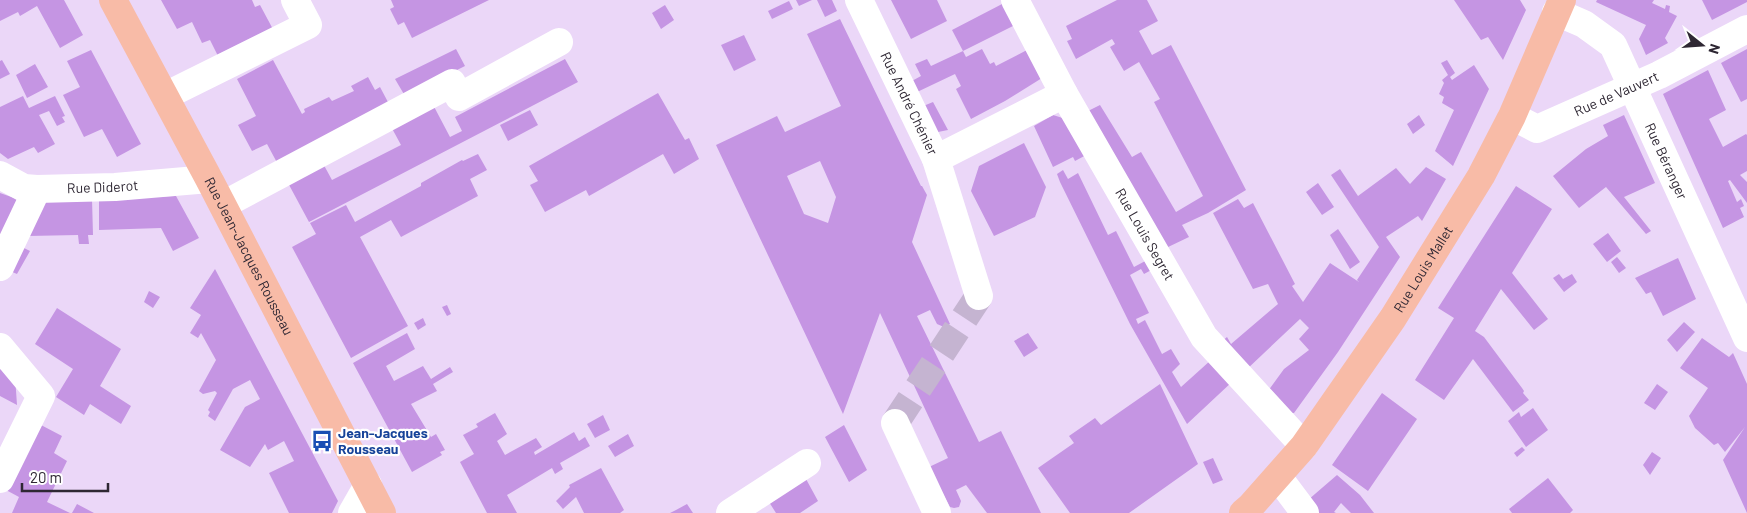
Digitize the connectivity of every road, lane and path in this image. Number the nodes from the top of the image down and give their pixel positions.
1 (295, 0) edge
2 (860, 0) edge
3 (1014, 0) edge
4 (117, 2) edge
5 (1559, 6) edge
6 (1747, 29) edge
7 (559, 42) dead end
8 (1632, 87) junction
9 (1064, 94) junction
10 (165, 96) junction
11 (1512, 116) junction
12 (936, 159) junction
13 (0, 176) edge
14 (210, 179) junction
15 (37, 189) junction
16 (223, 205) junction
17 (0, 267) edge
18 (979, 296) dead end
19 (1747, 338) edge
20 (0, 347) edge
21 (895, 422) dead end
22 (1304, 446) junction
23 (807, 463) dead end
24 (1278, 477) junction
25 (0, 479) edge
26 (368, 485) junction
27 (352, 513) edge
28 (382, 513) edge
29 (730, 513) edge
30 (937, 513) edge
31 (1243, 513) edge
32 (1305, 513) edge

1 - 10 street
2 - 12 street, Rue André Chénier
3 - 9 street, Rue Louis Segret
4 - 10 main road, Rue Jean-Jacques Rousseau
5 - 8 street, Rue Béranger
5 - 11 main road, Rue Louis Mallet
6 - 8 street, Rue de Vauvert
7 - 16 street
8 - 11 street, Rue de Vauvert
8 - 19 street, Rue Béranger
9 - 12 street, Rue André Chénier
9 - 22 street, Rue Louis Segret
10 - 14 main road, Rue Jean-Jacques Rousseau
11 - 22 main road, Rue Louis Mallet
12 - 18 street
13 - 15 street, Rue Diderot
14 - 15 street, Rue Diderot
14 - 16 main road, Rue Jean-Jacques Rousseau
15 - 17 street
16 - 26 main road, Rue Jean-Jacques Rousseau
20 - 25 street
21 - 30 street
22 - 24 main road, Rue Louis Mallet
23 - 29 street
24 - 31 main road, Rue Louis Mallet
24 - 32 street
26 - 27 street
26 - 28 main road, Rue Jean-Jacques Rousseau

